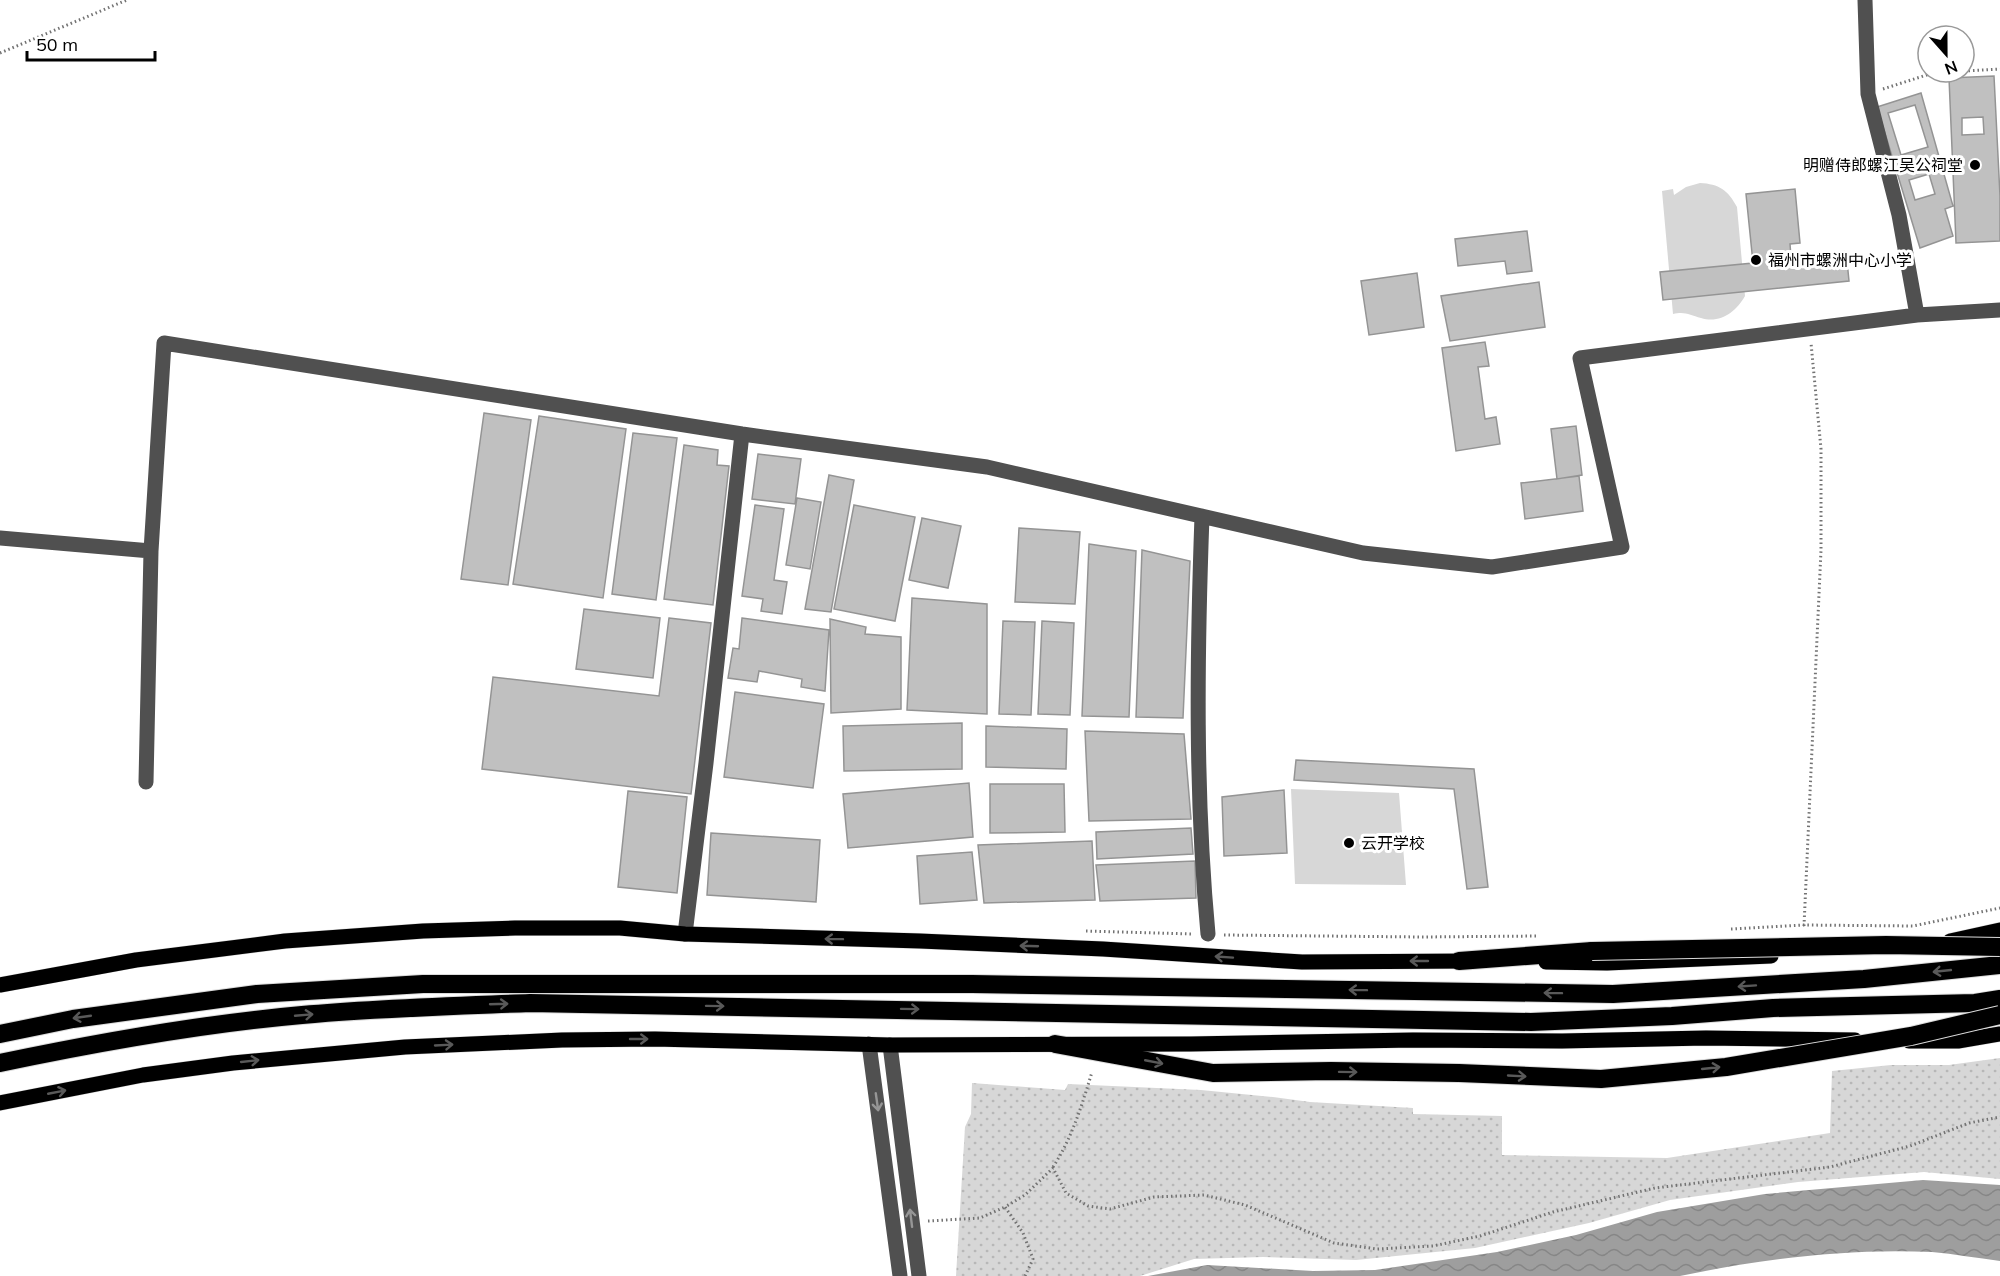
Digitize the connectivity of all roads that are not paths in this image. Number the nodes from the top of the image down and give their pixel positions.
1 (1865, 0) edge
2 (2000, 310) edge
3 (1917, 315) junction
4 (742, 434) junction
5 (1202, 516) junction
6 (0, 538) edge
7 (151, 551) junction
8 (146, 782) dead end
9 (2000, 930) edge
10 (685, 934) junction
11 (1208, 934) road end
12 (2000, 947) edge
13 (1459, 961) junction
14 (2000, 964) edge
15 (0, 985) edge
16 (2000, 999) edge
17 (2000, 1015) edge
18 (0, 1034) edge
19 (2000, 1034) edge
20 (869, 1044) junction
21 (1055, 1044) junction
22 (891, 1045) junction
23 (0, 1063) edge
24 (0, 1103) edge
25 (900, 1276) edge
26 (919, 1276) edge

1 - 3 street
2 - 3 street
3 - 5 street
4 - 5 street
4 - 7 street
4 - 10 street
5 - 11 street
6 - 7 street
7 - 8 street
9 - 13 main road
13 -> 10 main road
10 - 15 main road
12 - 13 highway, bridge
14 -> 18 highway
23 -> 16 highway
21 -> 17 highway, bridge
19 - 21 main road
20 - 22 main road
24 -> 20 main road
20 -> 25 street
21 - 22 main road
26 -> 22 street

